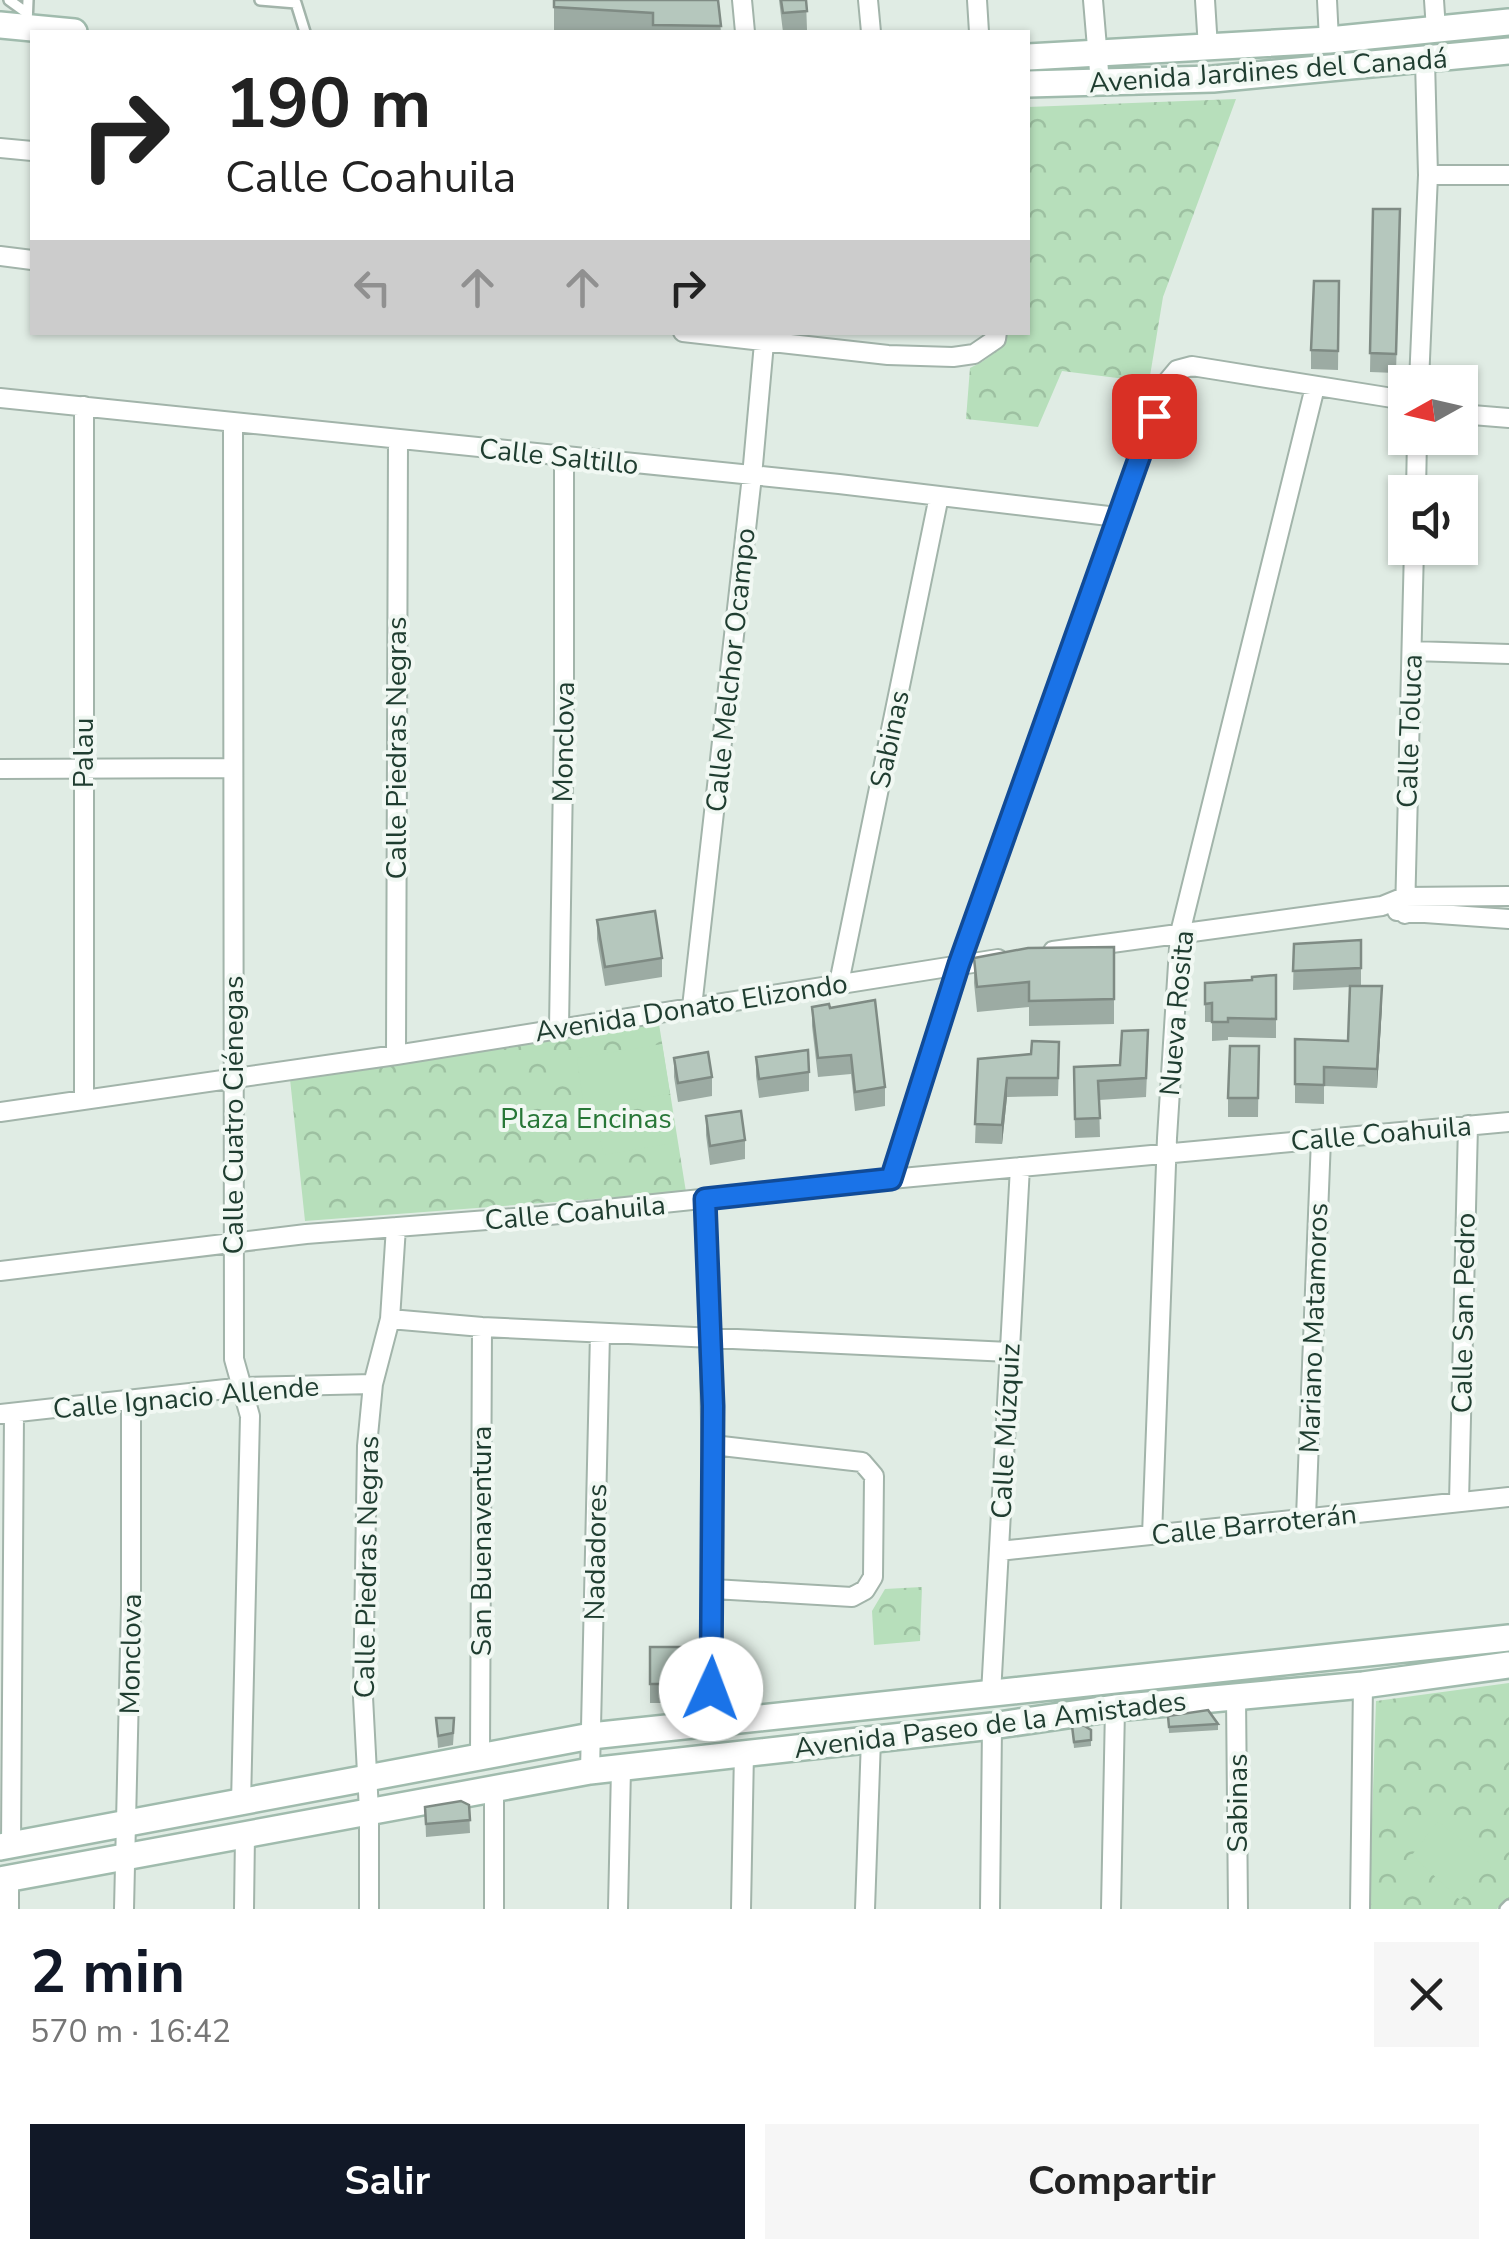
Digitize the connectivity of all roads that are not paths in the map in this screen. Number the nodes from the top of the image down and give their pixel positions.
1 (10, 0) edge
2 (28, 0) edge
3 (260, 0) edge
4 (742, 0) edge
5 (868, 0) edge
6 (976, 0) edge
7 (1093, 0) edge
8 (1205, 0) edge
9 (1327, 0) edge
10 (1434, 0) edge
11 (27, 20) junction
12 (1509, 22) edge
13 (0, 25) edge
14 (66, 30) edge
15 (304, 30) edge
16 (744, 30) edge
17 (871, 30) edge
18 (980, 30) edge
19 (1436, 30) junction
20 (1329, 40) junction
21 (1208, 48) junction
22 (1509, 51) edge
23 (1098, 54) junction
24 (1030, 57) edge
25 (1425, 61) junction
26 (1100, 83) junction
27 (1030, 84) edge
28 (0, 148) edge
29 (30, 151) edge
30 (1428, 174) junction
31 (1509, 176) edge
32 (0, 256) edge
33 (30, 260) edge
34 (732, 335) edge
35 (887, 335) edge
36 (996, 335) edge
37 (765, 337) edge
38 (888, 354) junction
39 (1419, 365) edge
40 (1315, 387) junction
41 (0, 398) edge
42 (1388, 398) edge
43 (84, 406) junction
44 (1478, 415) edge
45 (1509, 418) edge
46 (233, 424) junction
47 (398, 441) junction
48 (564, 456) junction
49 (752, 476) junction
50 (939, 496) junction
51 (1117, 517) junction
52 (1414, 565) edge
53 (1412, 650) junction
54 (1509, 654) edge
55 (232, 768) junction
56 (0, 770) edge
57 (83, 770) junction
58 (1509, 896) edge
59 (1404, 905) junction
60 (1509, 918) edge
61 (1180, 933) junction
62 (959, 964) junction
63 (840, 983) junction
64 (692, 1007) junction
65 (558, 1028) junction
66 (396, 1055) junction
67 (232, 1079) junction
68 (84, 1100) junction
69 (0, 1112) edge
70 (1509, 1122) edge
71 (1468, 1125) junction
72 (1321, 1139) junction
73 (1166, 1154) junction
74 (1020, 1167) junction
75 (891, 1179) junction
76 (705, 1199) junction
77 (396, 1227) junction
78 (233, 1242) junction
79 (0, 1271) edge
80 (390, 1319) junction
81 (482, 1327) junction
82 (600, 1333) junction
83 (710, 1338) junction
84 (1009, 1352) junction
85 (373, 1384) junction
86 (244, 1387) junction
87 (131, 1400) junction
88 (7, 1413) edge
89 (713, 1445) junction
90 (1509, 1497) edge
91 (1459, 1502) junction
92 (1306, 1518) junction
93 (1152, 1535) junction
94 (999, 1552) junction
95 (714, 1590) junction
96 (1509, 1638) edge
97 (1270, 1664) junction
98 (1509, 1666) edge
99 (1363, 1685) junction
100 (1041, 1689) junction
101 (1275, 1691) junction
102 (990, 1694) junction
103 (1236, 1696) junction
104 (1116, 1708) junction
105 (816, 1710) junction
106 (1046, 1718) junction
107 (710, 1722) junction
108 (992, 1726) junction
109 (591, 1736) junction
110 (871, 1739) junction
111 (816, 1744) junction
112 (744, 1752) junction
113 (480, 1755) junction
114 (621, 1768) junction
115 (590, 1771) junction
116 (368, 1777) junction
117 (494, 1787) junction
118 (241, 1803) junction
119 (369, 1811) junction
120 (127, 1823) junction
121 (244, 1834) junction
122 (5, 1846) edge
123 (126, 1856) junction
124 (5, 1878) edge
125 (9, 1909) edge
126 (124, 1909) edge
127 (244, 1909) edge
128 (369, 1909) edge
129 (494, 1909) edge
130 (618, 1909) edge
131 (740, 1909) edge
132 (866, 1909) edge
133 (990, 1909) edge
134 (1111, 1909) edge
135 (1238, 1909) edge
136 (1360, 1909) edge

1 - 11 lane
2 - 11 lane
3 - 15 lane
4 - 16 street
5 - 17 street
6 - 18 street
7 - 23 street
8 - 21 street
9 - 20 street
10 - 19 street
11 - 13 street
11 - 14 street
12 - 19 street, Avenida Jardines del Canadá
19 - 20 street, Avenida Jardines del Canadá
20 - 21 street, Avenida Jardines del Canadá
21 - 23 street, Avenida Jardines del Canadá
22 - 25 street, Avenida Jardines del Canadá
23 - 24 street, Avenida Jardines del Canadá
23 - 26 street
25 - 26 street, Avenida Jardines del Canadá
25 - 30 street
26 - 27 street, Avenida Jardines del Canadá
28 - 29 street
30 - 31 street
30 - 39 street
32 - 33 street
34 - 37 street
35 - 38 street
36 - 38 street
37 - 38 street
37 - 49 street, Calle Melchor Ocampo
40 - 42 street
40 - 51 street
40 - 61 street, Nueva Rosita
41 - 43 street, Calle Saltillo
43 - 46 street, Calle Saltillo
43 - 57 street, Palau
44 - 45 street
46 - 47 street, Calle Saltillo
46 - 55 street, Calle Cuatro Ciénegas
47 - 48 street, Calle Saltillo
47 - 66 street, Calle Piedras Negras
48 - 49 street, Calle Saltillo
48 - 65 street, Monclova
49 - 50 street, Calle Saltillo
49 - 64 street, Calle Melchor Ocampo
50 - 51 street, Calle Saltillo
50 - 63 street, Sabinas
51 - 62 street
52 - 53 street, Calle Toluca
53 - 54 street
53 - 59 street, Calle Toluca
55 - 57 street
55 - 67 street, Calle Cuatro Ciénegas
56 - 57 street
57 - 68 street, Palau
58 - 59 street, Avenida Donato Elizondo
59 - 60 street, Avenida Donato Elizondo
59 - 61 street, Avenida Donato Elizondo
61 - 62 street, Avenida Donato Elizondo
61 - 73 street, Nueva Rosita
62 - 63 street, Avenida Donato Elizondo
62 - 75 street
63 - 64 street, Avenida Donato Elizondo
64 - 65 street, Avenida Donato Elizondo
65 - 66 street, Avenida Donato Elizondo
66 - 67 street, Avenida Donato Elizondo
67 - 68 street, Avenida Donato Elizondo
67 - 78 street, Calle Cuatro Ciénegas
68 - 69 street, Avenida Donato Elizondo
70 - 71 street, Calle Coahuila
71 - 72 street, Calle Coahuila
71 - 91 street, Calle San Pedro
72 - 73 street, Calle Coahuila
72 - 92 street, Mariano Matamoros
73 - 74 street, Calle Coahuila
73 - 93 street, Nueva Rosita
74 - 75 street, Calle Coahuila
74 - 84 street, Calle Múzquiz
75 - 76 street, Calle Coahuila
76 - 77 street, Calle Coahuila
76 - 83 street
77 - 78 street, Calle Coahuila
77 - 80 street, Calle Piedras Negras
78 - 79 street, Calle Coahuila
78 - 86 street, Calle Cuatro Ciénegas
80 - 81 street
80 - 85 street, Calle Piedras Negras
81 - 82 street
81 - 113 street, San Buenaventura
82 - 83 street
82 - 109 street, Nadadores
83 - 84 street
83 - 89 street
84 - 94 street, Calle Múzquiz
85 - 86 street, Calle Ignacio Allende
85 - 116 street, Calle Piedras Negras
86 - 87 street, Calle Ignacio Allende
86 - 118 street, Calle Cuatro Ciénegas
87 - 88 street, Calle Ignacio Allende
87 - 120 street, Monclova
88 - 122 street
89 - 95 street
89 - 95 street
90 - 91 street, Calle Barroterán
91 - 92 street, Calle Barroterán
92 - 93 street, Calle Barroterán
93 - 94 street, Calle Barroterán
94 - 102 street, Calle Múzquiz
95 - 107 street
96 - 97 street, Avenida Paseo de la Amistades
97 - 100 street, Avenida Paseo de la Amistades
97 - 101 street
98 - 99 street, Avenida Paseo de la Amistades
99 - 101 street, Avenida Paseo de la Amistades
99 - 136 street
100 - 102 street, Avenida Paseo de la Amistades
100 - 106 street
101 - 103 street, Avenida Paseo de la Amistades
102 - 105 street, Avenida Paseo de la Amistades
103 - 104 street, Avenida Paseo de la Amistades
103 - 135 street, Sabinas
104 - 106 street, Avenida Paseo de la Amistades
104 - 134 street
105 - 107 street, Avenida Paseo de la Amistades
105 - 111 street
106 - 108 street, Avenida Paseo de la Amistades
107 - 109 street, Avenida Paseo de la Amistades
108 - 110 street, Avenida Paseo de la Amistades
108 - 133 street
109 - 113 street, Avenida Paseo de la Amistades
109 - 115 street, Nadadores
110 - 111 street, Avenida Paseo de la Amistades
110 - 132 street
111 - 112 street, Avenida Paseo de la Amistades
112 - 114 street, Avenida Paseo de la Amistades
112 - 131 street
113 - 116 street, Avenida Paseo de la Amistades
114 - 115 street, Avenida Paseo de la Amistades
114 - 130 street
115 - 117 street, Avenida Paseo de la Amistades
116 - 118 street, Avenida Paseo de la Amistades
116 - 119 street, Calle Piedras Negras
117 - 119 street, Avenida Paseo de la Amistades
117 - 129 street
118 - 120 street, Avenida Paseo de la Amistades
119 - 121 street, Avenida Paseo de la Amistades
119 - 128 street, Calle Piedras Negras
120 - 122 street, Avenida Paseo de la Amistades
120 - 123 street, Monclova
121 - 123 street, Avenida Paseo de la Amistades
121 - 127 street
123 - 124 street, Avenida Paseo de la Amistades
123 - 126 street, Monclova
124 - 125 street

